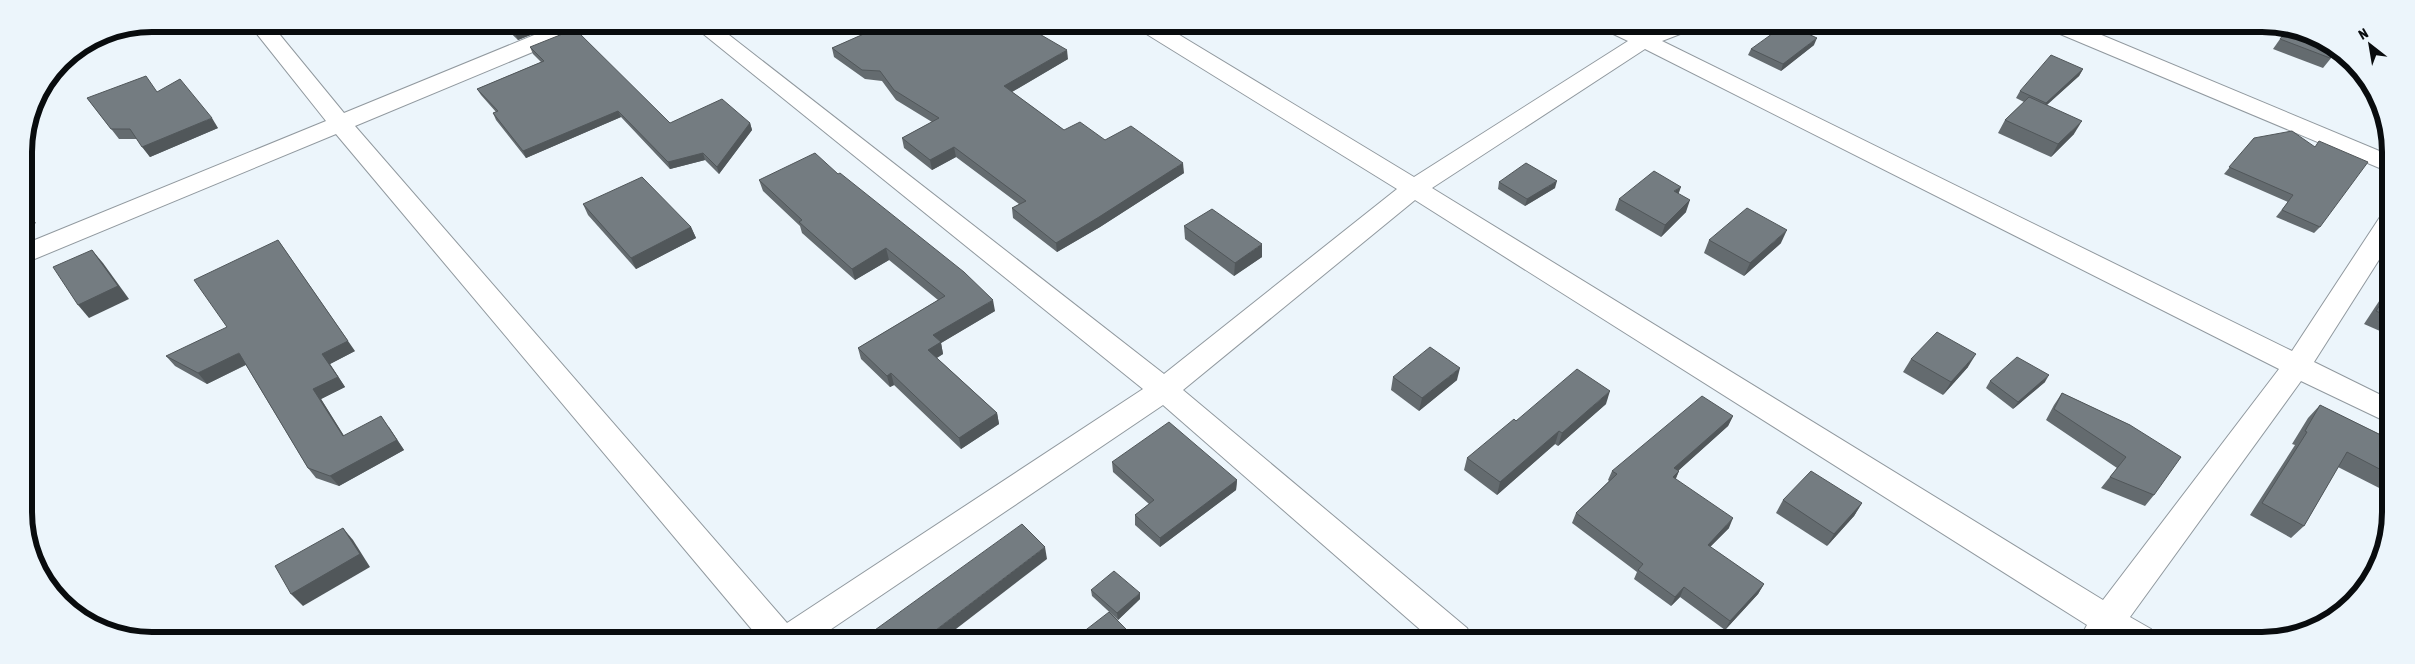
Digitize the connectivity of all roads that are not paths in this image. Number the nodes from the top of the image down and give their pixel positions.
1 (266, 32) edge
2 (561, 32) edge
3 (711, 32) edge
4 (1159, 32) edge
5 (1625, 32) edge
6 (1666, 32) edge
7 (2075, 32) edge
8 (1644, 41) junction
9 (340, 123) junction
10 (2382, 161) edge
11 (1414, 188) junction
12 (2382, 234) edge
13 (33, 251) edge
14 (2296, 367) junction
15 (1164, 390) junction
16 (2382, 409) edge
17 (2102, 630) edge
18 (1447, 631) edge
19 (774, 632) edge
20 (800, 632) edge

1 - 9 street
2 - 9 street
3 - 15 street
4 - 11 street
5 - 8 street
6 - 8 street
7 - 10 street
8 - 11 street
8 - 14 street
9 - 13 street
9 - 19 street
11 - 15 street
11 - 17 street
12 - 14 street
14 - 16 street
14 - 17 street
15 - 18 street
15 - 20 street

